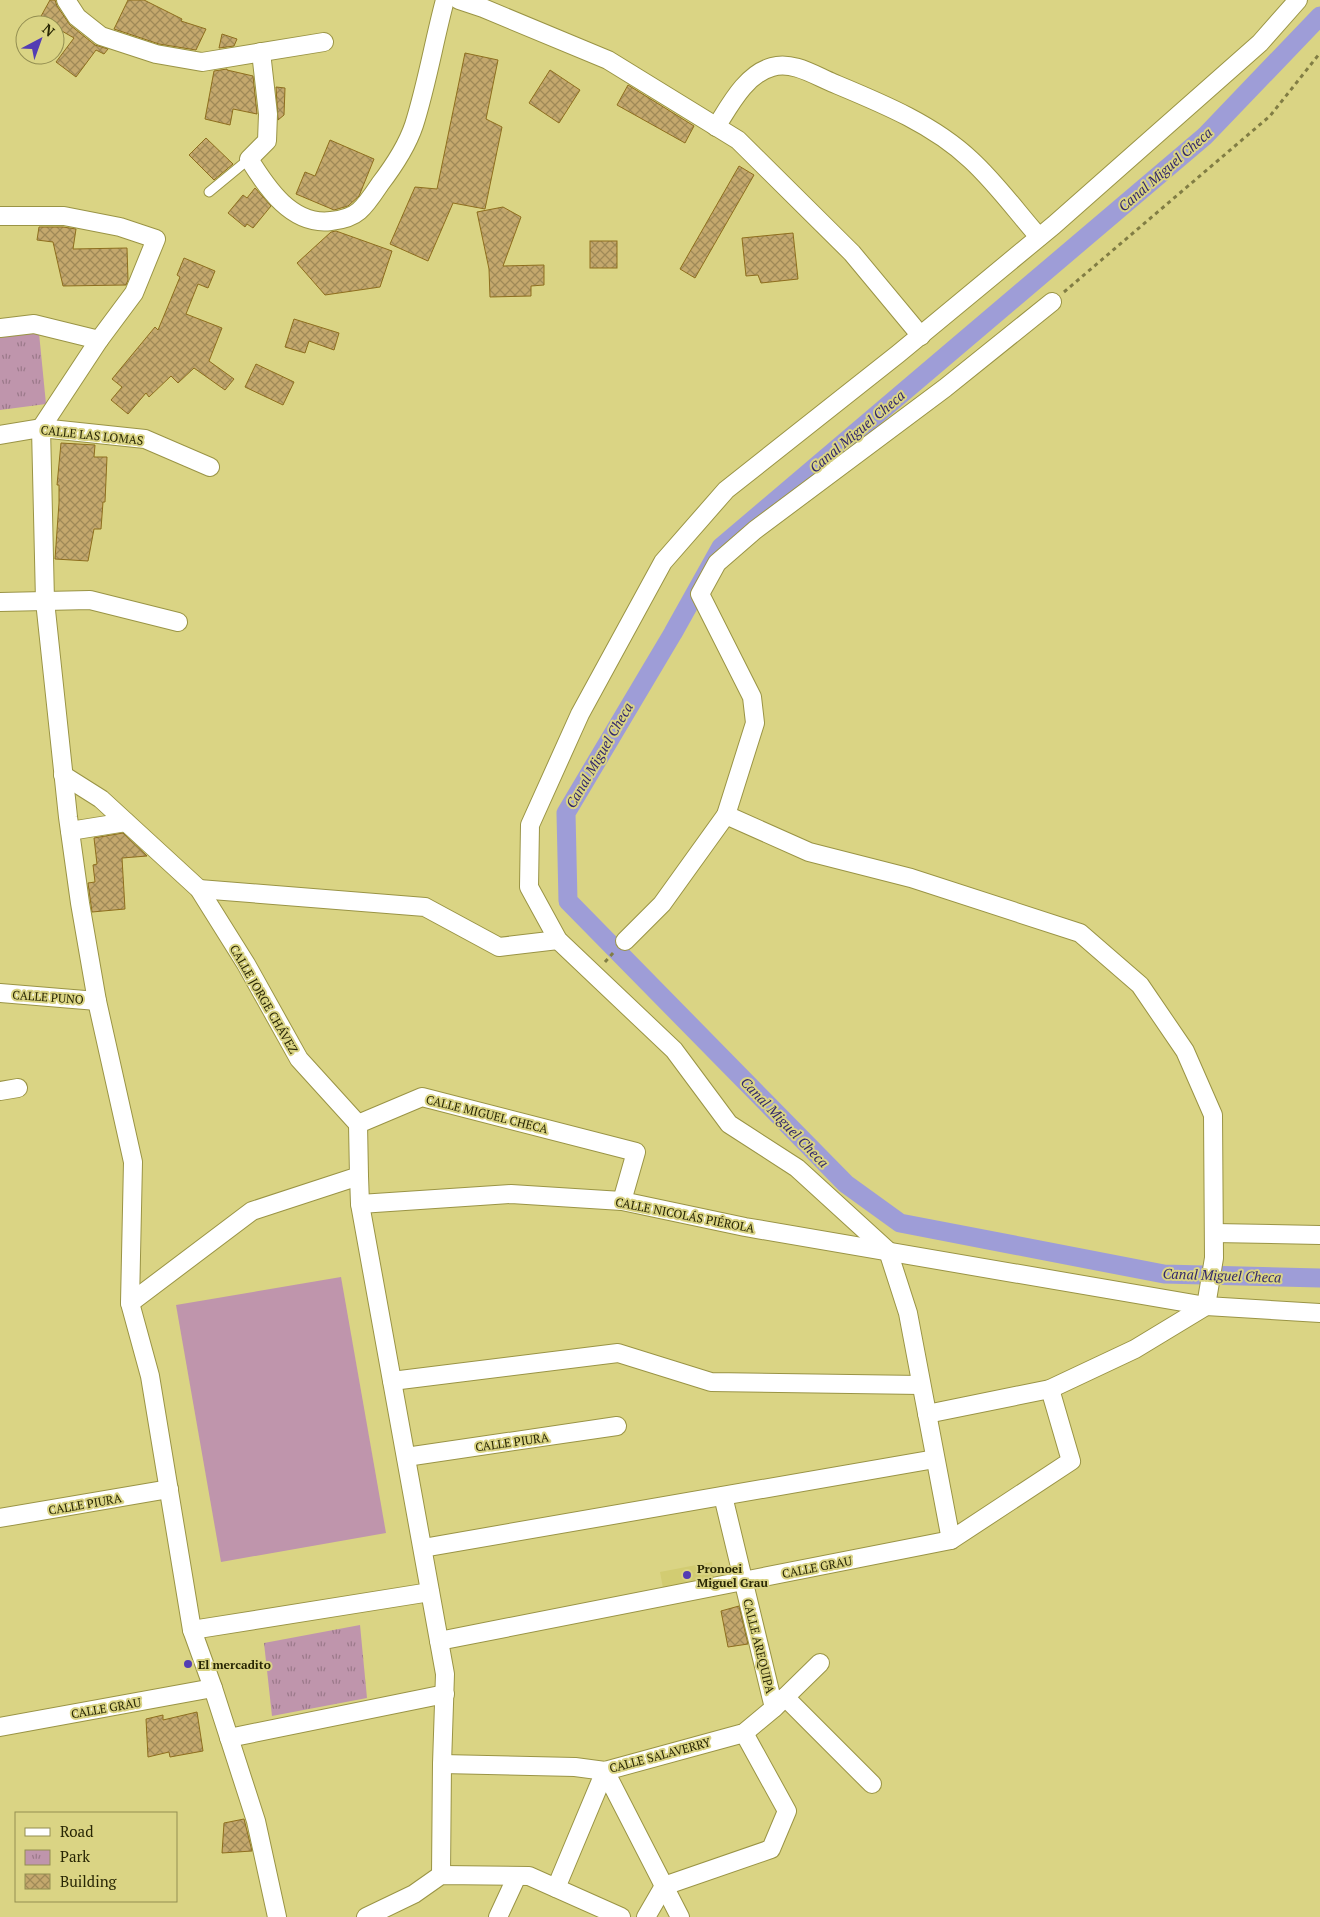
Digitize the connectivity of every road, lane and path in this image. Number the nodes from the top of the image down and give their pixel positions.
1 (66, 0) edge
2 (444, 0) edge
3 (460, 0) edge
4 (1298, 0) edge
5 (324, 42) dead end
6 (261, 52) junction
7 (1320, 53) edge
8 (716, 126) junction
9 (249, 159) junction
10 (210, 192) dead end
11 (0, 216) edge
12 (1040, 237) junction
13 (1052, 302) joint
14 (0, 328) edge
15 (921, 336) junction
16 (100, 340) junction
17 (41, 428) junction
18 (0, 435) edge
19 (210, 467) dead end
20 (45, 601) junction
21 (0, 602) edge
22 (178, 622) dead end
23 (63, 775) junction
24 (101, 799) junction
25 (726, 815) junction
26 (126, 822) junction
27 (69, 824) junction
28 (199, 889) junction
29 (558, 940) junction
30 (625, 941) joint
31 (602, 964) dead end
32 (0, 993) edge
33 (97, 1001) junction
34 (18, 1088) dead end
35 (0, 1091) edge
36 (358, 1124) junction
37 (359, 1176) junction
38 (622, 1201) junction
39 (360, 1204) junction
40 (1214, 1233) junction
41 (1320, 1235) edge
42 (888, 1251) junction
43 (130, 1303) junction
44 (1206, 1306) junction
45 (1320, 1313) edge
46 (392, 1381) junction
47 (921, 1385) junction
48 (1050, 1389) junction
49 (927, 1414) junction
50 (617, 1426) dead end
51 (406, 1457) junction
52 (935, 1459) junction
53 (169, 1489) junction
54 (723, 1496) junction
55 (0, 1518) edge
56 (951, 1540) junction
57 (423, 1548) junction
58 (743, 1581) junction
59 (430, 1592) junction
60 (192, 1630) junction
61 (439, 1641) junction
62 (820, 1662) dead end
63 (213, 1688) junction
64 (445, 1694) junction
65 (779, 1703) junction
66 (0, 1727) edge
67 (744, 1733) junction
68 (229, 1738) junction
69 (442, 1764) junction
70 (605, 1771) junction
71 (872, 1784) dead end
72 (441, 1876) junction
73 (517, 1876) junction
74 (664, 1886) junction
75 (556, 1888) junction
76 (278, 1917) edge
77 (366, 1917) edge
78 (498, 1917) edge
79 (621, 1917) edge
80 (646, 1917) edge
81 (680, 1917) edge

1 - 6 street
2 - 9 street
3 - 8 street
4 - 12 street
5 - 6 street
6 - 9 street
7 - 13 path
8 - 12 street
8 - 15 street
9 - 10 lane
11 - 16 street
12 - 15 street
13 - 25 street
14 - 16 street
15 - 29 street
16 - 17 street
17 - 18 street, CALLE LAS LOMAS
17 - 19 street, CALLE LAS LOMAS
17 - 20 street
20 - 21 street
20 - 22 street
20 - 23 street
23 - 24 street, CALLE JORGE CHÁVEZ
23 - 27 street
24 - 26 street, CALLE JORGE CHÁVEZ
24 - 27 street
25 - 30 street
25 - 40 street
26 - 27 street
26 - 28 street, CALLE JORGE CHÁVEZ
27 - 33 street
28 - 29 street
28 - 36 street, CALLE JORGE CHÁVEZ
29 - 42 street
30 - 31 path
32 - 33 street, CALLE PUNO
33 - 43 street
34 - 35 street
36 - 37 street
36 - 38 street, CALLE MIGUEL CHECA
37 - 39 street
37 - 43 street
38 - 39 street, CALLE NICOLÁS PIÉROLA
38 - 42 street, CALLE NICOLÁS PIÉROLA
39 - 46 street
40 - 41 street
40 - 44 street
42 - 44 street, CALLE NICOLÁS PIÉROLA
42 - 47 street
43 - 53 street
44 - 45 street, CALLE NICOLÁS PIÉROLA
44 - 48 street
46 - 47 street
46 - 51 street
47 - 49 street
48 - 49 street
48 - 56 street, CALLE GRAU
49 - 52 street
50 - 51 street, CALLE PIURA
51 - 57 street
52 - 54 street
52 - 56 street
53 - 55 street, CALLE PIURA
53 - 60 street
54 - 57 street
54 - 58 street, CALLE AREQUIPA
56 - 58 street, CALLE GRAU
57 - 59 street
58 - 61 street, CALLE GRAU
58 - 65 street, CALLE AREQUIPA
59 - 60 street
59 - 61 street
60 - 63 street
61 - 64 street
62 - 65 street, CALLE SALAVERRY
63 - 66 street, CALLE GRAU
63 - 68 street
64 - 68 street
64 - 69 street
65 - 67 street, CALLE SALAVERRY
65 - 71 street
67 - 70 street, CALLE SALAVERRY
67 - 74 street
68 - 76 street
69 - 70 street, CALLE SALAVERRY
69 - 72 street
70 - 74 street
70 - 75 street
72 - 73 street
72 - 77 street
73 - 75 street
73 - 78 street
74 - 80 street
74 - 81 street
75 - 79 street

